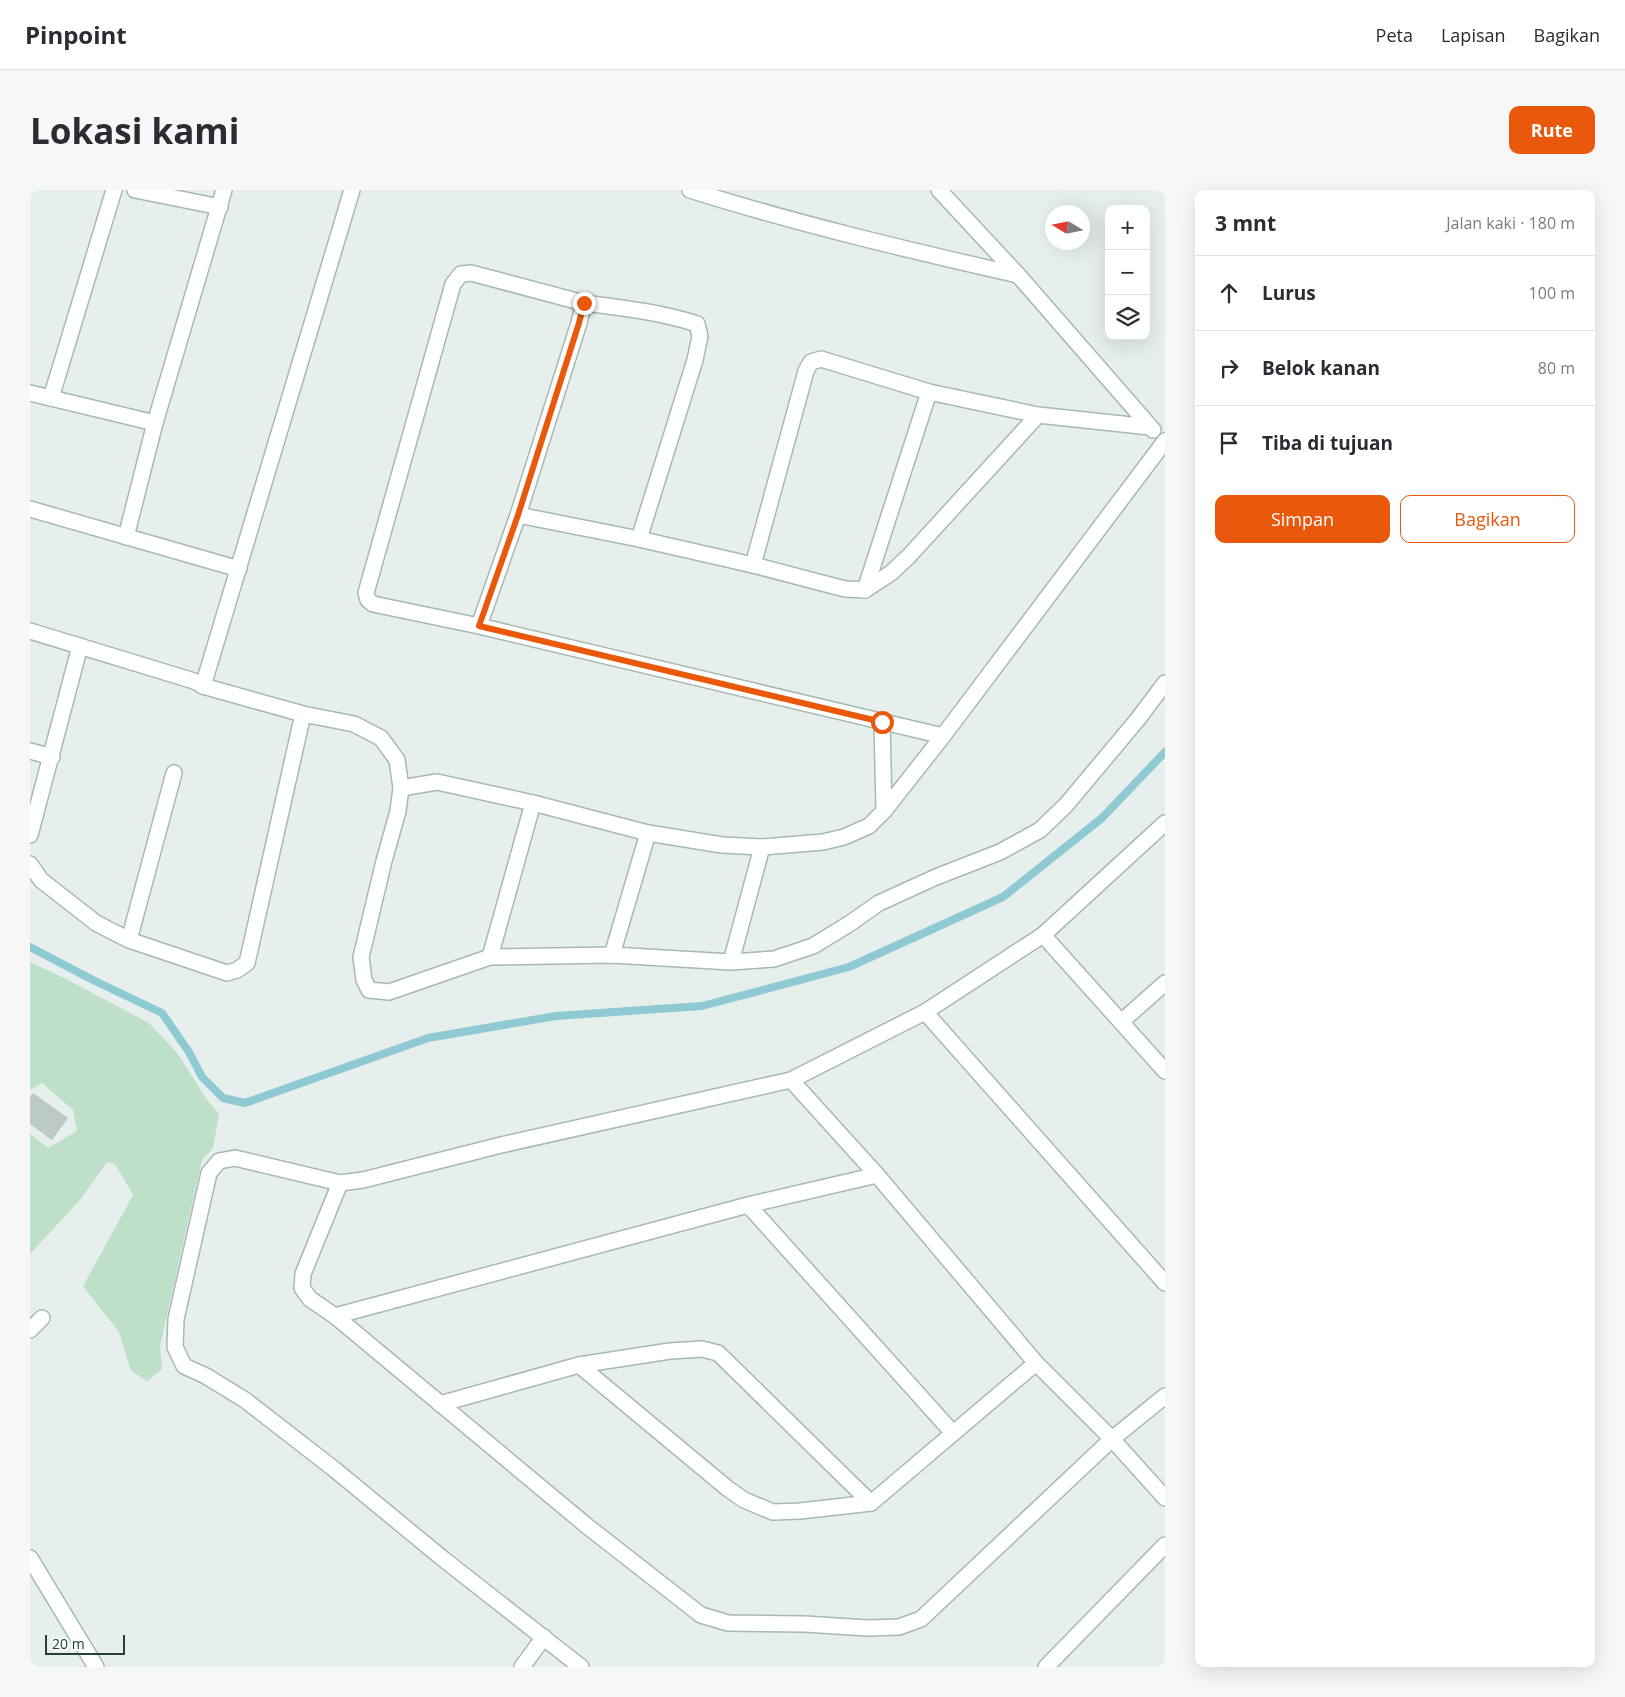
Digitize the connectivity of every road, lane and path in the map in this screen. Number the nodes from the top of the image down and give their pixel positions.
1 (114, 190) edge
2 (135, 190) edge
3 (224, 190) edge
4 (352, 190) edge
5 (690, 190) edge
6 (939, 190) edge
7 (220, 207) junction
8 (1018, 275) junction
9 (584, 303) junction
10 (929, 392) junction
11 (30, 393) edge
12 (51, 398) junction
13 (1038, 415) junction
14 (156, 424) junction
15 (1150, 427) junction
16 (1165, 441) edge
17 (30, 508) edge
18 (518, 515) junction
19 (126, 537) junction
20 (640, 539) junction
21 (753, 565) junction
22 (239, 569) junction
23 (865, 590) junction
24 (479, 626) junction
25 (30, 631) edge
26 (80, 646) junction
27 (1165, 683) edge
28 (203, 686) junction
29 (303, 714) junction
30 (882, 722) junction
31 (943, 736) junction
32 (30, 751) edge
33 (52, 757) junction
34 (174, 773) dead end
35 (401, 788) junction
36 (533, 803) junction
37 (884, 811) junction
38 (1165, 822) edge
39 (648, 833) junction
40 (30, 835) edge
41 (762, 848) junction
42 (30, 864) edge
43 (1043, 935) junction
44 (129, 940) junction
45 (612, 955) junction
46 (490, 957) junction
47 (731, 962) junction
48 (1165, 983) edge
49 (925, 1012) junction
50 (1121, 1022) junction
51 (1165, 1072) edge
52 (791, 1080) junction
53 (877, 1175) junction
54 (340, 1183) junction
55 (748, 1206) junction
56 (1165, 1283) edge
57 (335, 1316) junction
58 (42, 1318) dead end
59 (30, 1330) edge
60 (1036, 1363) junction
61 (579, 1365) junction
62 (1165, 1396) edge
63 (440, 1404) junction
64 (953, 1433) junction
65 (1112, 1439) junction
66 (1165, 1498) edge
67 (871, 1503) junction
68 (1165, 1545) edge
69 (30, 1558) edge
70 (544, 1637) junction
71 (96, 1667) edge
72 (522, 1667) edge
73 (581, 1667) edge
74 (1046, 1667) edge

1 - 12 street
2 - 7 street
3 - 7 street
4 - 22 street
5 - 8 street
6 - 8 street
7 - 14 street
8 - 15 street
9 - 18 street
9 - 20 street
9 - 24 street
10 - 13 street
10 - 21 street
10 - 23 street
11 - 12 street
12 - 14 street
13 - 15 street
13 - 23 street
14 - 19 street
15 - 16 street
16 - 31 street
17 - 19 street
18 - 20 street
18 - 24 street
19 - 22 street
20 - 21 street
21 - 23 street
22 - 28 street
24 - 30 street
25 - 26 street
26 - 28 street
26 - 33 street
27 - 47 street
28 - 29 street
29 - 35 street
29 - 44 street
30 - 31 street
30 - 37 street
31 - 37 street
32 - 33 street
33 - 40 street
34 - 44 street
35 - 36 street
35 - 46 street
36 - 39 street
36 - 46 street
37 - 41 street
38 - 43 street
39 - 41 street
39 - 45 street
41 - 47 street
42 - 44 street
43 - 49 street
43 - 50 street
45 - 46 street
45 - 47 street
48 - 50 street
49 - 52 street
49 - 56 street
50 - 51 street
52 - 53 street
52 - 54 street
53 - 55 street
53 - 60 street
54 - 57 street
54 - 70 street
55 - 57 street
55 - 64 street
57 - 63 street
58 - 59 street
60 - 64 street
60 - 65 street
61 - 63 street
61 - 67 street
61 - 67 street
62 - 65 street
63 - 65 street
64 - 67 street
65 - 66 street
68 - 74 street
69 - 71 street
70 - 72 street
70 - 73 street

